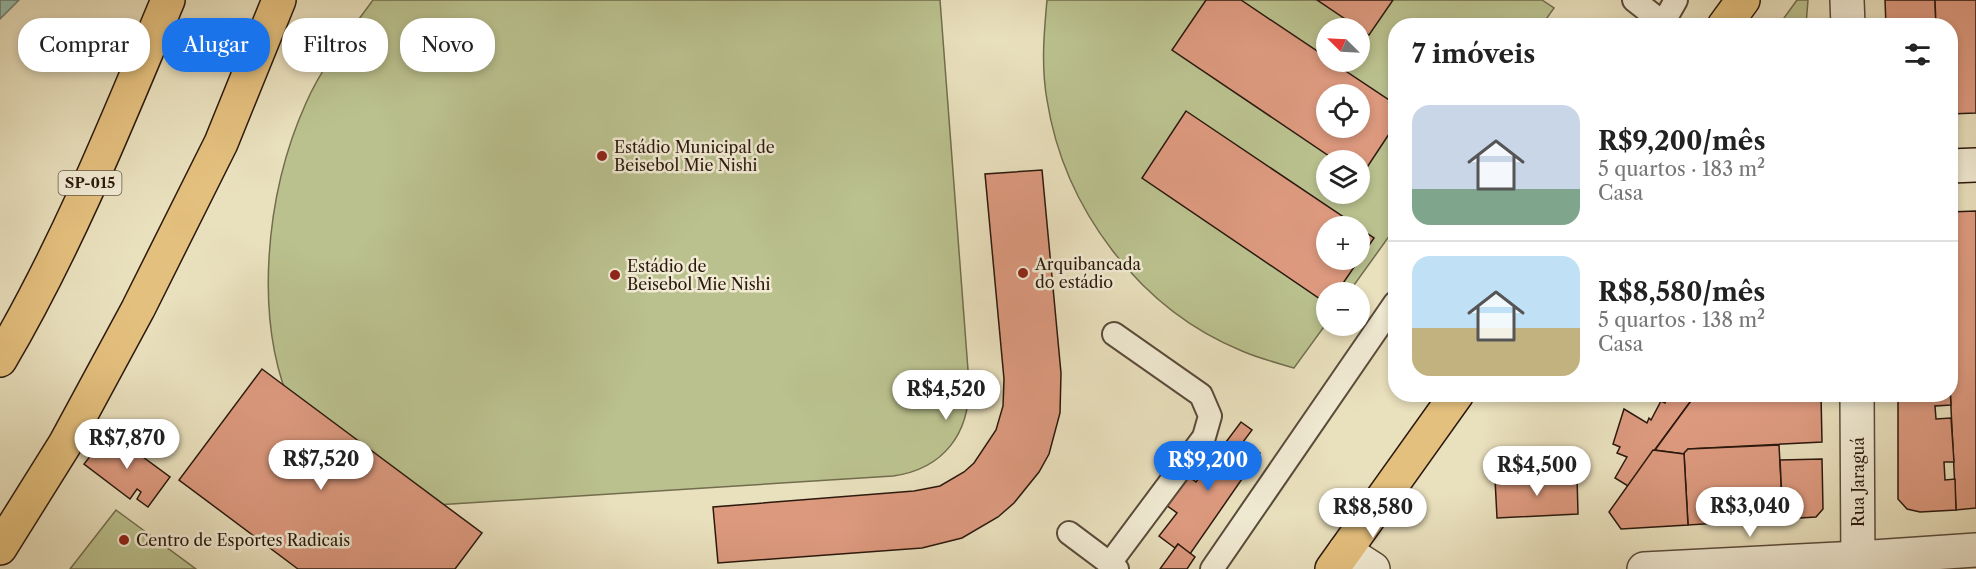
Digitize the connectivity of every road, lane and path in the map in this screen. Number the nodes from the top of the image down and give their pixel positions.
1 (168, 0) edge
2 (279, 0) edge
3 (1634, 0) edge
4 (1676, 0) edge
5 (1847, 0) edge
6 (1657, 18) edge
7 (1668, 18) edge
8 (1848, 18) edge
9 (1976, 165) edge
10 (1958, 166) edge
11 (1388, 313) edge
12 (1113, 334) dead end
13 (0, 360) edge
14 (1451, 402) edge
15 (1857, 402) edge
16 (1069, 533) dead end
17 (0, 548) edge
18 (1976, 550) edge
19 (1339, 560) edge
20 (1858, 564) edge
21 (1114, 566) edge
22 (1212, 569) edge
23 (1372, 569) edge
24 (1644, 569) edge

1 - 13 highway, SP-015
2 - 17 highway
3 - 6 lane
4 - 7 lane
5 - 8 street
9 - 10 street
11 - 22 lane
12 - 21 lane
14 - 19 highway
15 - 20 street, Rua Jaraguá
16 - 21 lane
18 - 20 street
19 - 23 street
20 - 24 street

